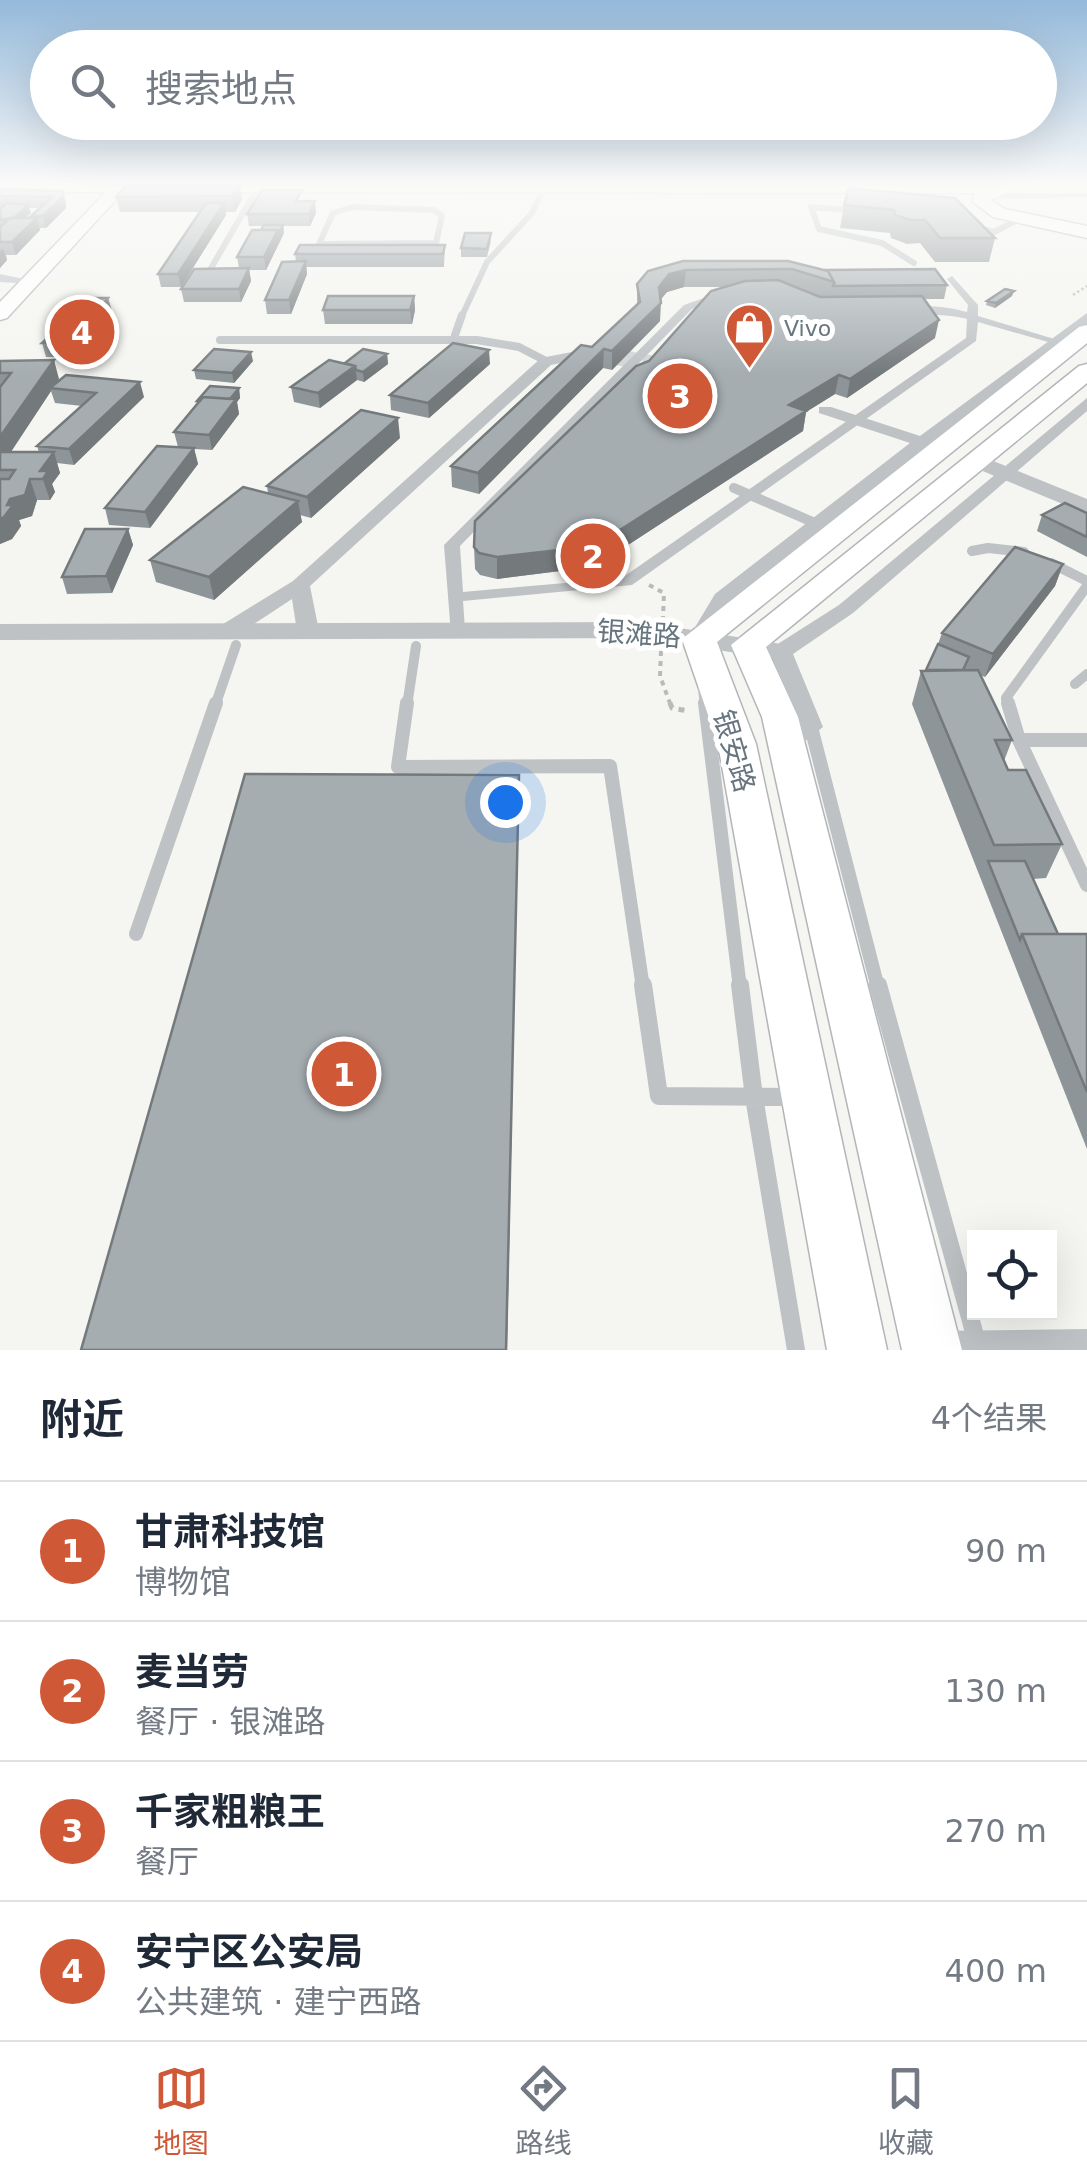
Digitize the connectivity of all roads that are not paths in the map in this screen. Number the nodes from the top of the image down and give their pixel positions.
1 (43, 248) edge
2 (59, 248) edge
3 (222, 248) edge
4 (498, 248) edge
5 (899, 248) edge
6 (914, 263) dead end
7 (207, 275) edge
8 (9, 278) edge
9 (952, 279) dead end
10 (736, 291) edge
11 (0, 297) edge
12 (894, 310) edge
13 (0, 314) edge
14 (1087, 317) edge
15 (975, 318) junction
16 (1087, 332) edge
17 (454, 335) dead end
18 (220, 340) dead end
19 (1055, 341) junction
20 (592, 352) tunnel mouth
21 (546, 361) junction
22 (1087, 371) edge
23 (1087, 403) edge
24 (825, 410) dead end
25 (854, 420) junction
26 (922, 442) junction
27 (976, 460) junction
28 (1007, 471) junction
29 (734, 488) dead end
30 (752, 496) junction
31 (1087, 507) edge
32 (815, 523) junction
33 (972, 552) dead end
34 (1087, 584) edge
35 (300, 585) junction
36 (455, 597) junction
37 (457, 630) junction
38 (308, 631) junction
39 (0, 632) edge
40 (232, 638) junction
41 (699, 639) junction
42 (416, 646) junction
43 (0, 648) edge
44 (764, 649) junction
45 (1087, 674) edge
46 (1075, 684) dead end
47 (798, 735) junction
48 (1019, 740) junction
49 (1087, 740) edge
50 (1087, 885) edge
51 (136, 934) dead end
52 (754, 1097) junction
53 (807, 1097) junction
54 (1087, 1348) edge
55 (979, 1349) edge
56 (796, 1350) edge
57 (858, 1350) edge
58 (932, 1350) edge

1 - 8 main road
2 - 13 main road
3 - 7 lane
4 - 17 lane
5 - 6 lane
8 - 11 main road
9 - 15 street
10 - 36 street
12 - 15 street
14 - 19 street
15 - 19 street
15 - 25 street
16 - 41 main road
18 - 21 lane
19 - 26 street
20 - 21 street
21 - 35 street
22 - 27 main road
23 - 28 street
24 - 25 street
25 - 26 street
25 - 30 street
26 - 32 street
27 - 28 street
27 - 44 main road
28 - 31 street
28 - 44 street
29 - 30 lane
30 - 32 lane
30 - 36 street
32 - 41 street
33 - 34 lane
34 - 48 lane
35 - 38 street
35 - 40 street
36 - 37 street
37 - 38 street, 银滩路
37 - 41 street, 银滩路
38 - 40 street, 银滩路
39 - 40 street, 银滩路
40 - 42 street, 银滩路
40 - 43 street, 银滩路
40 - 51 lane
41 - 42 street, 银滩路
41 - 44 street
41 - 52 lane
41 - 53 main road, 银安路
42 - 52 lane
44 - 47 main road, 银安路
45 - 46 lane
47 - 55 lane
47 - 58 main road, 银安路
48 - 49 lane
48 - 50 lane
52 - 53 lane
52 - 56 lane
53 - 57 main road, 银安路
54 - 55 street
55 - 58 street

